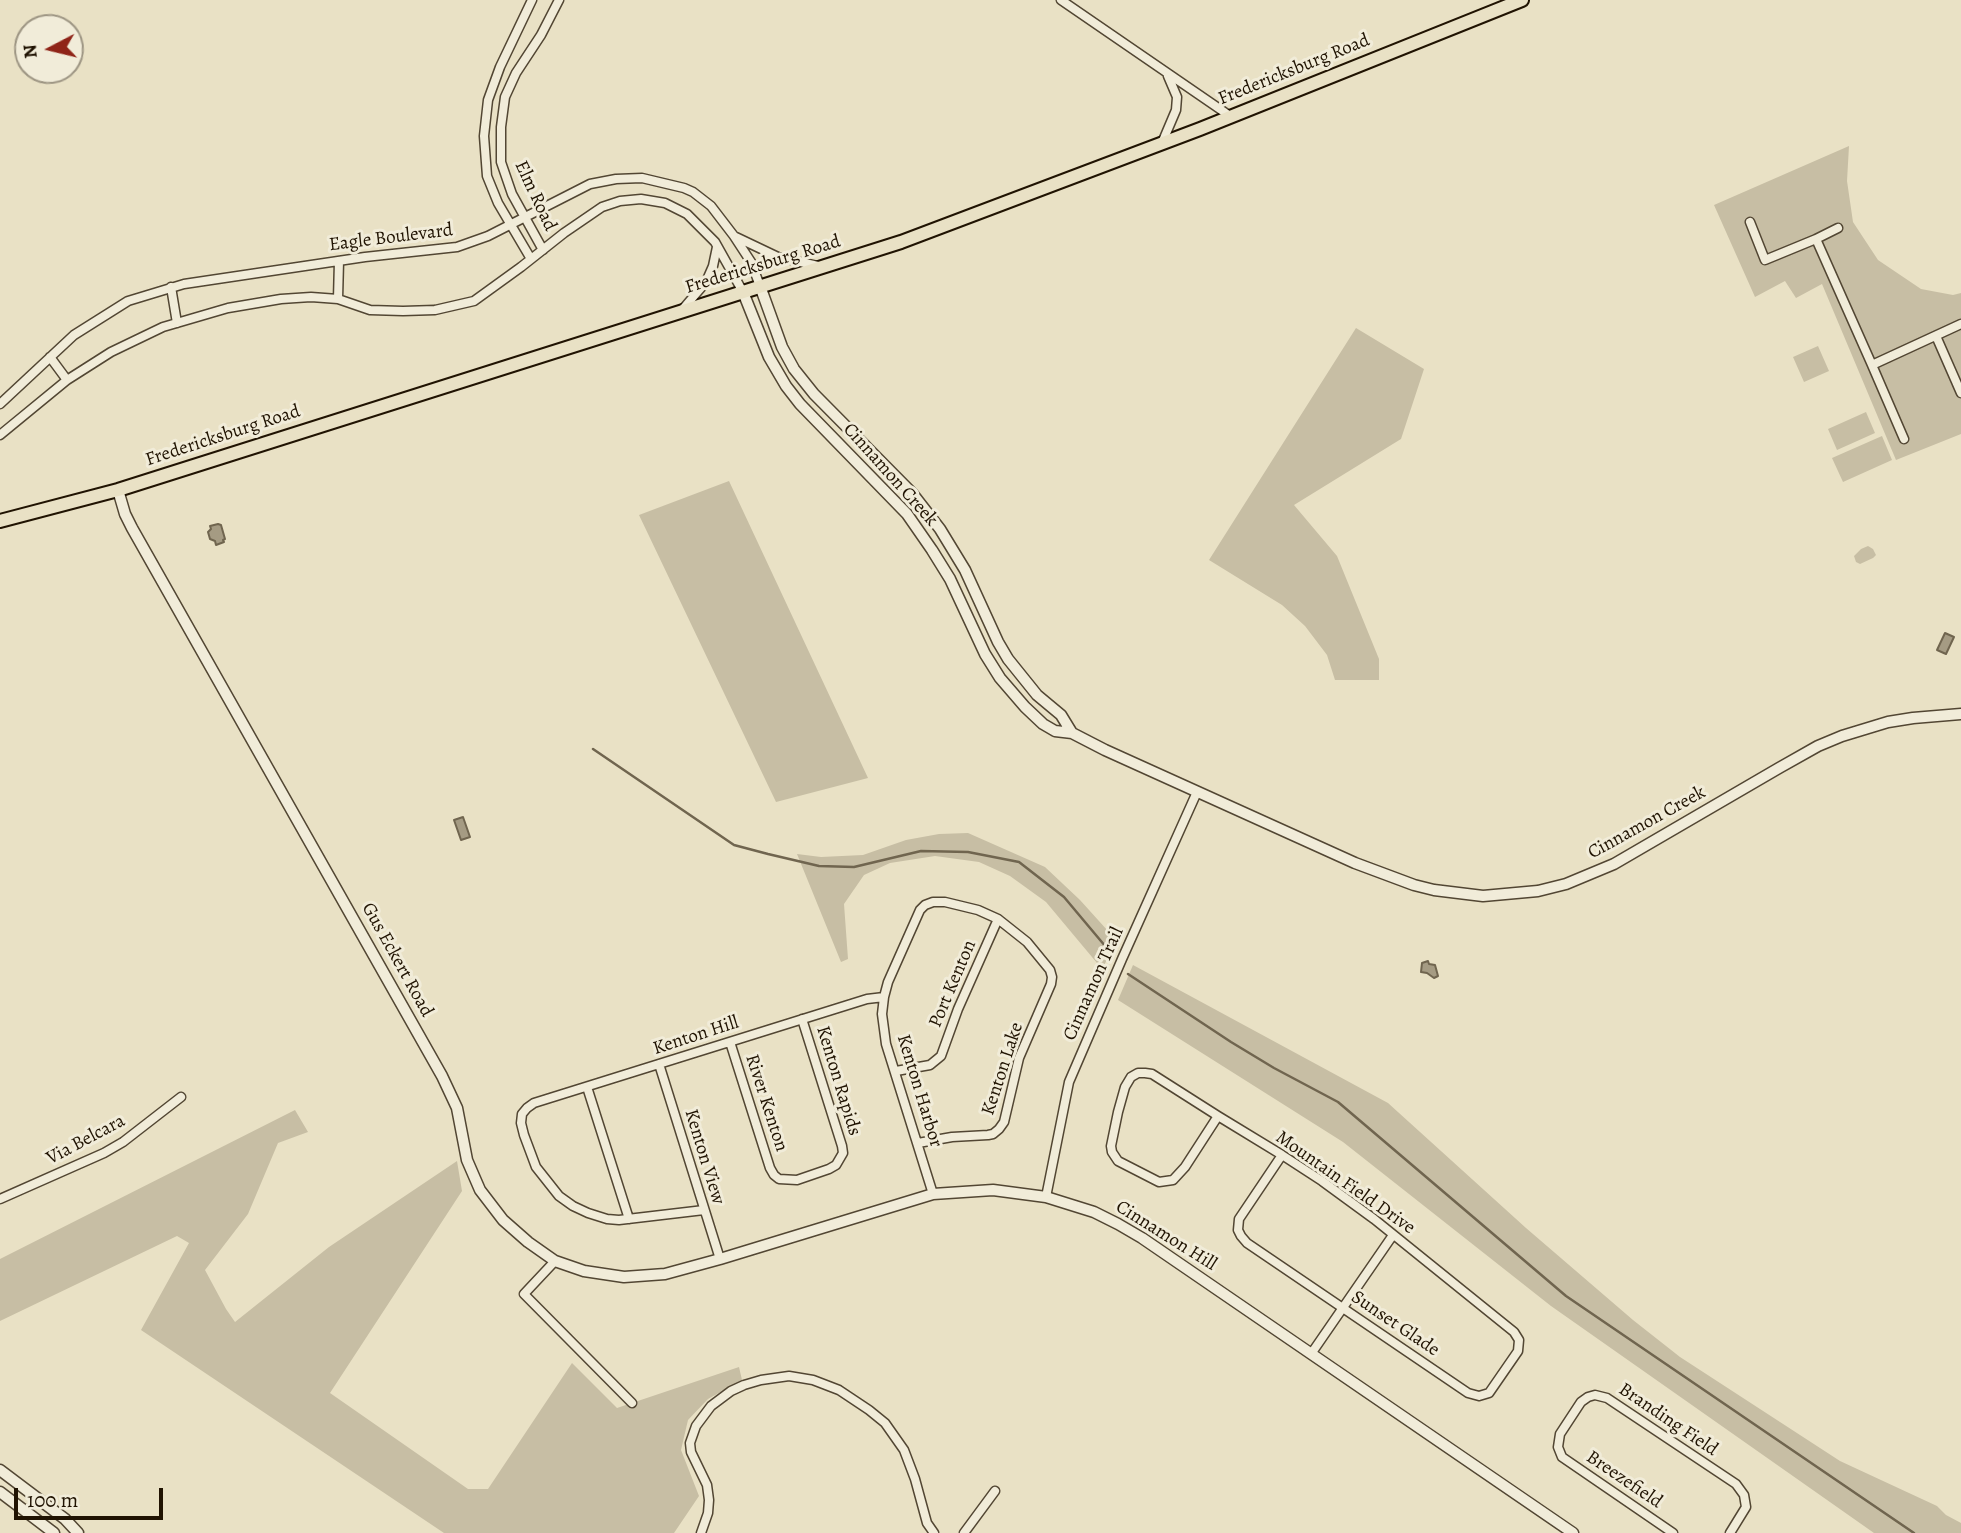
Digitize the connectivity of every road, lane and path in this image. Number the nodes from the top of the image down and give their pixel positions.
1 (532, 0) edge
2 (559, 0) edge
3 (1061, 0) edge
4 (1522, 0) edge
5 (1167, 73) junction
6 (1230, 116) junction
7 (1162, 143) junction
8 (524, 218) junction
9 (1750, 222) dead end
10 (509, 225) junction
11 (1838, 228) dead end
12 (734, 236) junction
13 (1816, 239) junction
14 (717, 247) junction
15 (543, 250) junction
16 (531, 260) junction
17 (339, 261) junction
18 (821, 266) junction
19 (760, 286) junction
20 (171, 287) junction
21 (743, 292) junction
22 (338, 299) junction
23 (682, 310) junction
24 (177, 323) junction
25 (1961, 324) edge
26 (1936, 336) junction
27 (50, 357) junction
28 (1872, 365) junction
29 (67, 380) junction
30 (1961, 393) edge
31 (0, 404) edge
32 (827, 406) junction
33 (814, 418) junction
34 (0, 435) edge
35 (1904, 439) dead end
36 (118, 490) junction
37 (0, 521) edge
38 (1037, 695) junction
39 (1025, 707) junction
40 (1961, 714) edge
41 (1072, 733) junction
42 (1197, 792) junction
43 (998, 919) junction
44 (884, 997) junction
45 (802, 1019) junction
46 (730, 1042) junction
47 (659, 1064) junction
48 (896, 1071) junction
49 (587, 1087) junction
50 (181, 1097) dead end
51 (1219, 1116) junction
52 (918, 1143) junction
53 (1282, 1155) junction
54 (811, 1175) joint
55 (933, 1194) junction
56 (1046, 1197) junction
57 (0, 1199) edge
58 (704, 1210) junction
59 (629, 1219) junction
60 (1393, 1235) junction
61 (720, 1259) junction
62 (555, 1261) junction
63 (1343, 1308) junction
64 (1518, 1340) joint
65 (1311, 1354) junction
66 (632, 1403) dead end
67 (1559, 1452) joint
68 (0, 1470) edge
69 (995, 1491) dead end
70 (0, 1492) edge
71 (52, 1509) junction
72 (41, 1523) junction
73 (54, 1533) edge
74 (78, 1533) edge
75 (701, 1533) edge
76 (934, 1533) edge
77 (964, 1533) edge
78 (1573, 1533) edge
79 (1674, 1533) edge
80 (1730, 1533) edge

1 - 10 street, Elm Road
2 - 8 street, Elm Road
3 - 5 street
4 - 6 main road, Fredericksburg Road
5 - 6 street
5 - 7 street
6 - 7 main road, Fredericksburg Road
7 - 18 main road, Fredericksburg Road
8 - 10 street, Eagle Boulevard
8 - 12 street, Eagle Boulevard
8 - 15 street, Elm Road
9 - 13 street
10 - 16 street, Elm Road
10 - 17 street, Eagle Boulevard
11 - 13 street
12 - 18 street
12 - 19 street, Eagle Boulevard
13 - 28 street
14 - 15 street
14 - 21 street
14 - 23 street
15 - 16 street
16 - 22 street
17 - 20 street, Eagle Boulevard
17 - 22 street
18 - 19 main road, Fredericksburg Road
19 - 21 main road, Fredericksburg Road
19 - 32 street, Cinnamon Creek
20 - 24 street
20 - 27 street, Eagle Boulevard
21 - 23 main road, Fredericksburg Road
21 - 33 street, Cinnamon Creek
22 - 24 street
23 - 36 main road, Fredericksburg Road
24 - 29 street
25 - 26 street
26 - 28 street
26 - 30 street
27 - 29 street
27 - 31 street, Eagle Boulevard
28 - 35 street
29 - 34 street
32 - 33 street
32 - 38 street, Cinnamon Creek
33 - 39 street, Cinnamon Creek
36 - 37 main road, Fredericksburg Road
36 - 62 street, Gus Eckert Road
38 - 39 street
38 - 41 street, Cinnamon Creek
39 - 41 street, Cinnamon Creek
40 - 42 street, Cinnamon Creek
41 - 42 street, Cinnamon Creek
42 - 56 street, Cinnamon Trail
43 - 44 street
43 - 48 street, Port Kenton
43 - 52 street, Kenton Lake
44 - 45 street, Kenton Hill
44 - 48 street, Kenton Harbor
45 - 46 street, Kenton Hill
45 - 54 street, Kenton Rapids
46 - 47 street, Kenton Hill
46 - 54 street, River Kenton
47 - 49 street, Kenton Hill
47 - 58 street, Kenton View
48 - 52 street, Kenton Harbor
49 - 59 street
49 - 59 street, Kenton Hill
50 - 57 street, Via Belcara
51 - 51 street, Mountain Field Drive
51 - 53 street, Mountain Field Drive
52 - 55 street, Kenton Harbor
53 - 60 street, Mountain Field Drive
53 - 63 street, Sunset Glade
55 - 56 street, Cinnamon Hill
55 - 61 street, Cinnamon Hill
56 - 65 street, Cinnamon Hill
58 - 59 street
58 - 61 street, Kenton View
60 - 63 street
60 - 64 street, Mountain Field Drive
61 - 62 street, Cinnamon Hill
62 - 66 street
63 - 64 street, Sunset Glade
63 - 65 street
65 - 78 street, Cinnamon Hill
67 - 79 street, Breezefield
67 - 80 street, Branding Field
68 - 71 street
69 - 77 street
70 - 72 street
71 - 72 street
71 - 74 street
72 - 73 street
75 - 76 street

